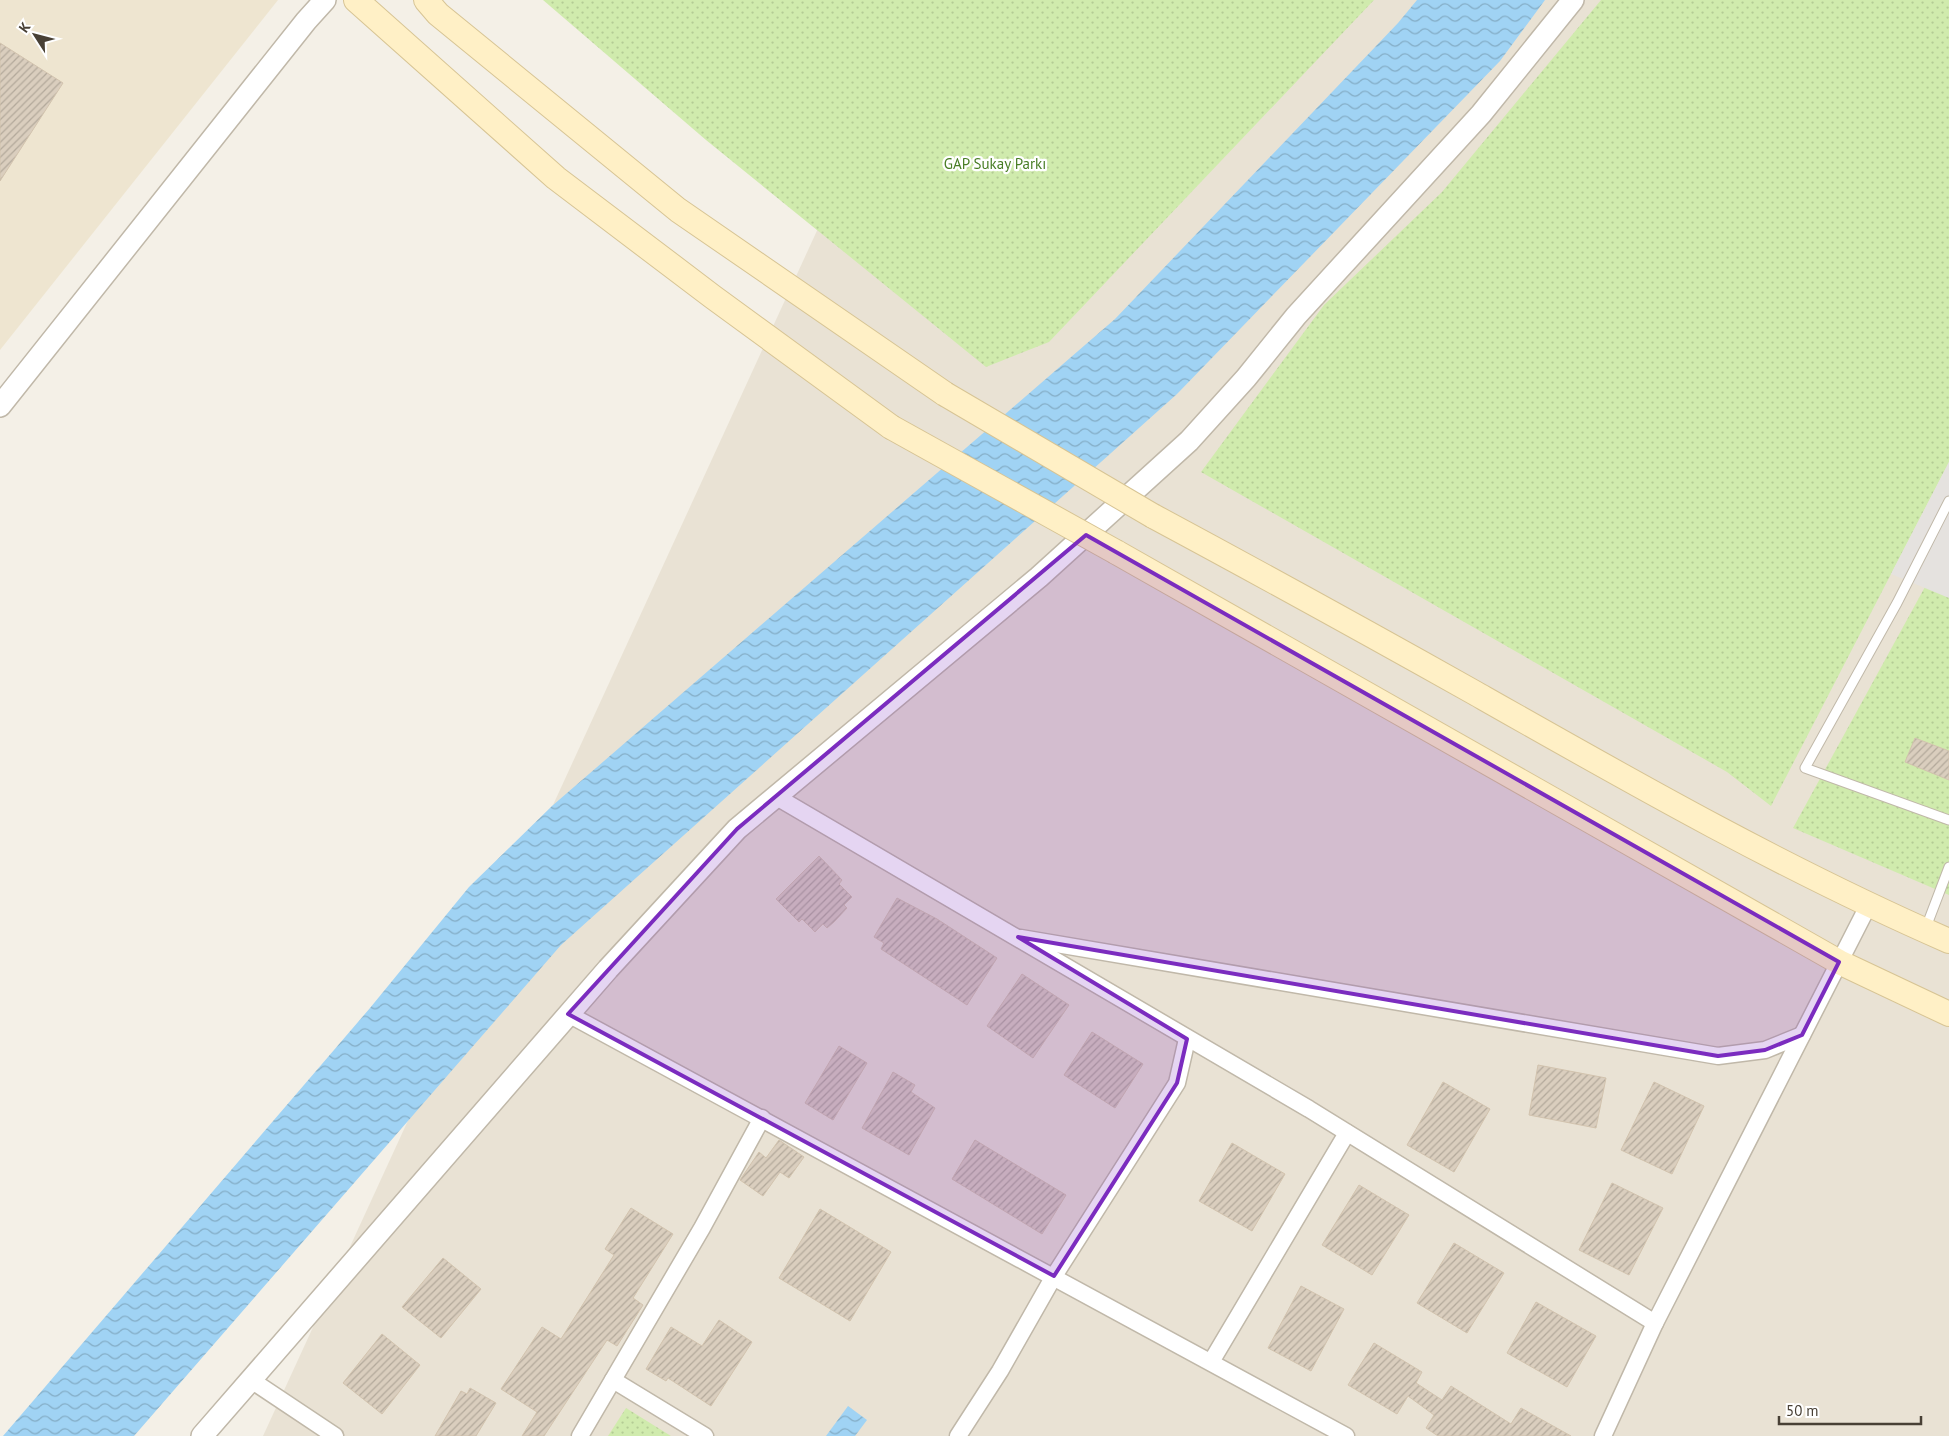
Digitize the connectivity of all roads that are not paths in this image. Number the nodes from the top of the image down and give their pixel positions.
1 (324, 0) edge
2 (356, 0) edge
3 (426, 0) edge
4 (1573, 0) edge
5 (0, 406) edge
6 (1949, 501) edge
7 (775, 796) junction
8 (1949, 820) edge
9 (1949, 867) edge
10 (1868, 906) junction
11 (1925, 930) junction
12 (1012, 936) junction
13 (1949, 941) edge
14 (1840, 962) junction
15 (568, 1014) junction
16 (1949, 1014) edge
17 (1802, 1034) junction
18 (1187, 1039) junction
19 (762, 1118) junction
20 (1347, 1133) junction
21 (1054, 1276) junction
22 (1655, 1323) junction
23 (1211, 1362) junction
24 (251, 1380) junction
25 (613, 1380) junction
26 (202, 1436) edge
27 (335, 1436) edge
28 (580, 1436) edge
29 (704, 1436) edge
30 (958, 1436) edge
31 (1346, 1436) edge
32 (1603, 1436) edge

1 - 5 street
2 - 14 main road, bridge
3 - 10 main road, bridge
4 - 7 street
6 - 8 lane
7 - 12 street
7 - 15 street
9 - 11 lane
10 - 11 main road
10 - 14 street
11 - 13 main road
12 - 17 street
12 - 18 street
14 - 16 main road
14 - 17 street
15 - 19 street
15 - 24 street
17 - 22 street
18 - 20 street
18 - 21 street
19 - 21 street
19 - 25 street
20 - 22 street
20 - 23 street
21 - 23 street
21 - 30 street
22 - 32 street
23 - 31 street
24 - 26 street
24 - 27 street
25 - 28 street
25 - 29 street

